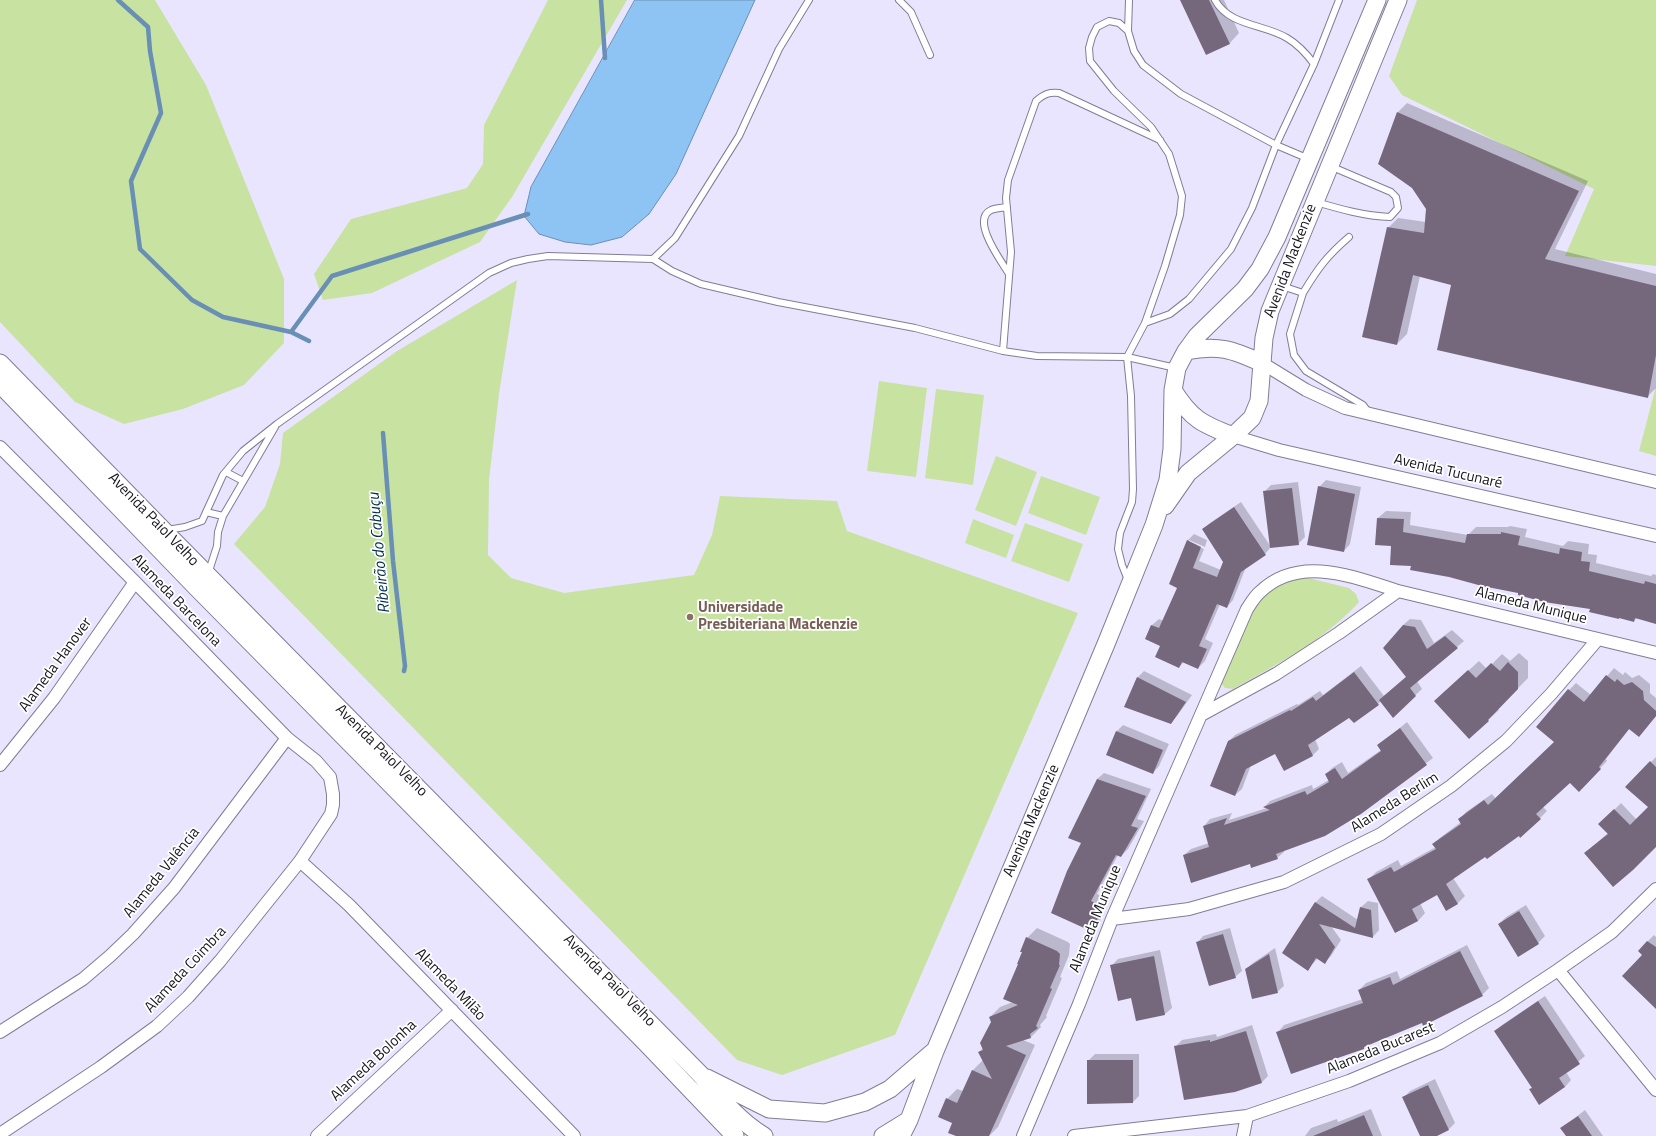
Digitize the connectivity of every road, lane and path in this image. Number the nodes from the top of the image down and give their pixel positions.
1 (809, 0) edge
2 (899, 0) edge
3 (1129, 0) edge
4 (1214, 0) edge
5 (1339, 0) edge
6 (1377, 0) edge
7 (1398, 0) edge
8 (1128, 31) junction
9 (930, 55) dead end
10 (1314, 64) junction
11 (1160, 140) junction
12 (1276, 145) junction
13 (1310, 160) junction
14 (1329, 166) junction
15 (1314, 202) junction
16 (1007, 207) junction
17 (1349, 237) dead end
18 (653, 259) junction
19 (1009, 274) junction
20 (1280, 285) junction
21 (1303, 293) junction
22 (1145, 323) junction
23 (1003, 351) junction
24 (1186, 351) junction
25 (1127, 357) junction
26 (0, 362) edge
27 (1262, 363) junction
28 (1178, 368) junction
29 (0, 384) edge
30 (1173, 390) junction
31 (1369, 414) junction
32 (278, 424) junction
33 (1233, 436) junction
34 (0, 447) edge
35 (226, 472) junction
36 (243, 481) junction
37 (1656, 482) edge
38 (206, 512) junction
39 (223, 516) junction
40 (1155, 521) junction
41 (164, 531) junction
42 (1656, 536) edge
43 (207, 575) junction
44 (135, 582) junction
45 (1130, 584) junction
46 (1398, 591) junction
47 (1598, 639) junction
48 (1656, 653) edge
49 (1201, 715) junction
50 (287, 738) junction
51 (0, 765) edge
52 (330, 777) joint
53 (300, 861) junction
54 (1656, 889) edge
55 (1112, 919) junction
56 (1558, 970) junction
57 (452, 1010) junction
58 (0, 1032) edge
59 (935, 1051) junction
60 (702, 1075) junction
61 (1656, 1090) edge
62 (1247, 1116) junction
63 (909, 1120) junction
64 (0, 1134) edge
65 (317, 1136) edge
66 (574, 1136) edge
67 (736, 1136) edge
68 (764, 1136) edge
69 (883, 1136) edge
70 (901, 1136) edge
71 (1023, 1136) edge
72 (1074, 1136) edge
73 (1243, 1136) edge

1 - 18 lane
2 - 9 lane
3 - 8 lane
4 - 10 lane
5 - 10 lane
6 - 13 main road, Avenida Mackenzie
7 - 14 main road, Avenida Mackenzie
8 - 11 lane
8 - 12 lane
10 - 12 lane
11 - 16 lane
11 - 22 lane
12 - 13 lane
12 - 22 lane
13 - 24 main road, Avenida Mackenzie
14 - 15 main road, Avenida Mackenzie
14 - 15 lane
15 - 20 main road, Avenida Mackenzie
16 - 19 lane
16 - 19 lane
17 - 21 lane
18 - 23 lane
18 - 32 lane
19 - 23 lane
20 - 21 lane
20 - 27 main road, Avenida Mackenzie
21 - 31 lane
22 - 25 lane
23 - 25 lane
24 - 27 main road
24 - 28 main road, Avenida Mackenzie
25 - 28 lane
25 - 45 lane
26 - 41 main road, Avenida Paiol Velho
27 - 31 street
27 - 33 main road, Avenida Mackenzie
28 - 30 main road, Avenida Mackenzie
29 - 67 main road, Avenida Paiol Velho
30 - 33 main road
30 - 40 main road, Avenida Mackenzie
31 - 37 street
32 - 35 lane
32 - 36 lane
33 - 40 main road, Avenida Mackenzie
33 - 42 street, Avenida Tucunaré
34 - 44 street, Alameda Barcelona
35 - 36 lane
35 - 38 lane
36 - 39 lane
38 - 39 lane
38 - 41 lane
39 - 43 lane
40 - 45 main road, Avenida Mackenzie
41 - 43 main road, Avenida Paiol Velho
43 - 60 main road, Avenida Paiol Velho
44 - 50 street, Alameda Barcelona
44 - 51 street, Alameda Hanover
45 - 59 main road, Avenida Mackenzie
46 - 47 street, Alameda Munique
46 - 49 street
46 - 49 street, Alameda Munique
47 - 48 street, Alameda Munique
47 - 55 street, Alameda Berlim
49 - 55 street, Alameda Munique
50 - 52 street, Alameda Barcelona
50 - 58 street, Alameda Valência
52 - 53 street, Alameda Coimbra
53 - 57 street, Alameda Milão
53 - 64 street, Alameda Coimbra
54 - 56 street, Alameda Bucarest
55 - 71 street, Alameda Munique
56 - 61 street
56 - 62 street, Alameda Bucarest
57 - 65 street, Alameda Bolonha
57 - 66 street, Alameda Milão
59 - 60 main road
59 - 63 main road, Avenida Mackenzie
60 - 68 main road, Avenida Paiol Velho
62 - 72 street, Alameda Bucarest
62 - 73 street
63 - 69 main road
63 - 70 main road, Avenida Mackenzie

